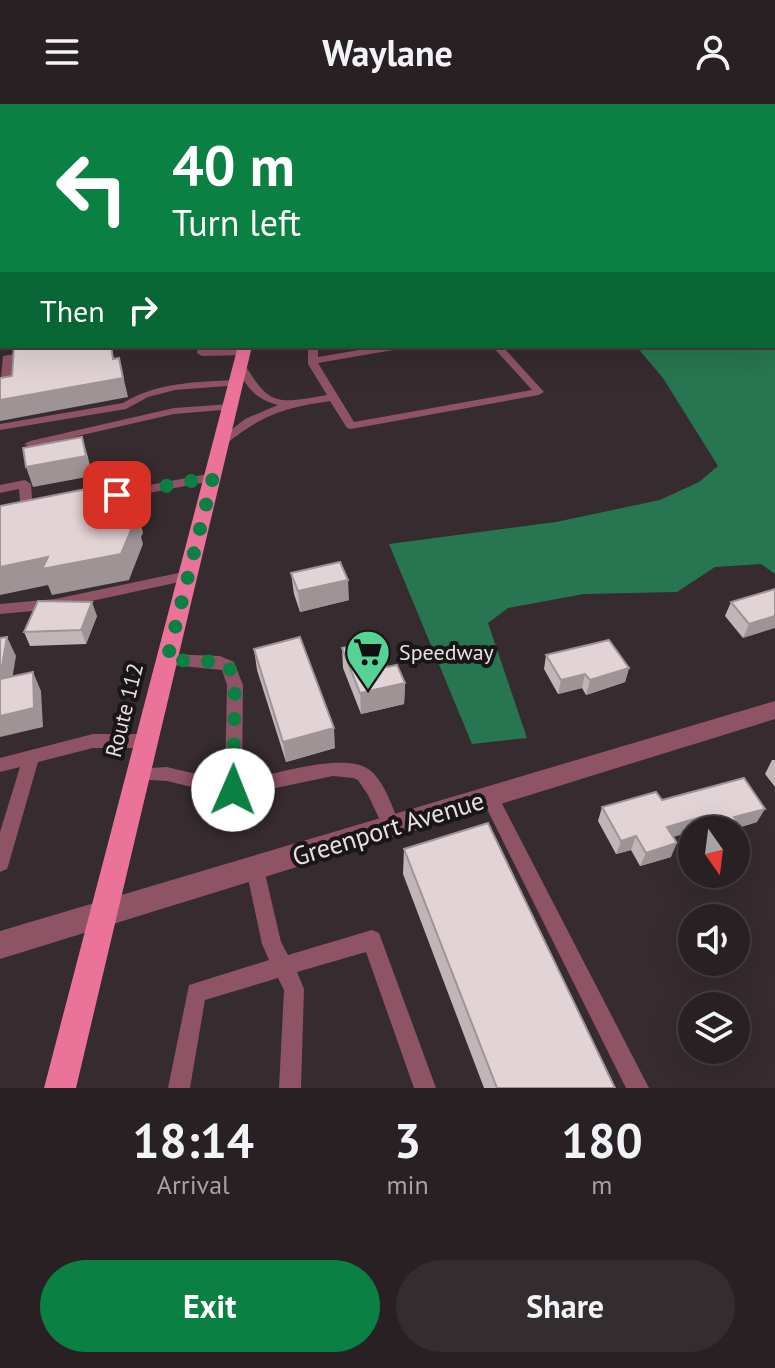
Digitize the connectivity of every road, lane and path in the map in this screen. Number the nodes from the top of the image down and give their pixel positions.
1 (203, 348) edge
2 (313, 348) edge
3 (387, 348) edge
4 (499, 348) edge
5 (38, 353) edge
6 (243, 355) edge
7 (312, 361) junction
8 (236, 383) junction
9 (0, 384) edge
10 (334, 397) junction
11 (291, 404) junction
12 (230, 407) junction
13 (0, 427) edge
14 (221, 443) junction
15 (30, 444) edge
16 (213, 477) junction
17 (0, 489) edge
18 (57, 506) edge
19 (42, 509) edge
20 (188, 576) junction
21 (0, 609) edge
22 (167, 660) junction
23 (775, 710) edge
24 (147, 741) junction
25 (31, 757) junction
26 (0, 765) edge
27 (138, 774) junction
28 (233, 790) junction
29 (490, 797) junction
30 (392, 827) junction
31 (0, 863) edge
32 (255, 869) junction
33 (104, 915) junction
34 (0, 945) edge
35 (284, 967) junction
36 (60, 1088) edge
37 (179, 1088) edge
38 (290, 1088) edge
39 (425, 1088) edge
40 (638, 1088) edge

1 - 6 lane
2 - 7 lane
3 - 7 lane
4 - 10 lane
5 - 9 lane
6 - 8 main road, Route 112
6 - 11 lane
7 - 10 lane
8 - 12 main road, Route 112
8 - 13 lane
10 - 11 lane
11 - 14 lane
12 - 14 main road, Route 112
12 - 15 lane
14 - 16 main road, Route 112
16 - 18 lane
16 - 20 main road, Route 112
17 - 19 lane
20 - 21 lane
20 - 22 main road, Route 112
22 - 24 main road, Route 112
22 - 28 lane
23 - 29 street, Greenport Avenue
24 - 25 lane
24 - 27 main road, Route 112
25 - 26 lane
25 - 31 lane
27 - 28 lane
27 - 33 main road, Route 112
28 - 30 lane
29 - 30 street, Greenport Avenue
29 - 40 lane
30 - 32 street, Greenport Avenue
32 - 33 street, Greenport Avenue
32 - 35 lane
33 - 34 street, Greenport Avenue
33 - 36 main road, Route 112
35 - 37 lane
35 - 38 lane
35 - 39 lane

